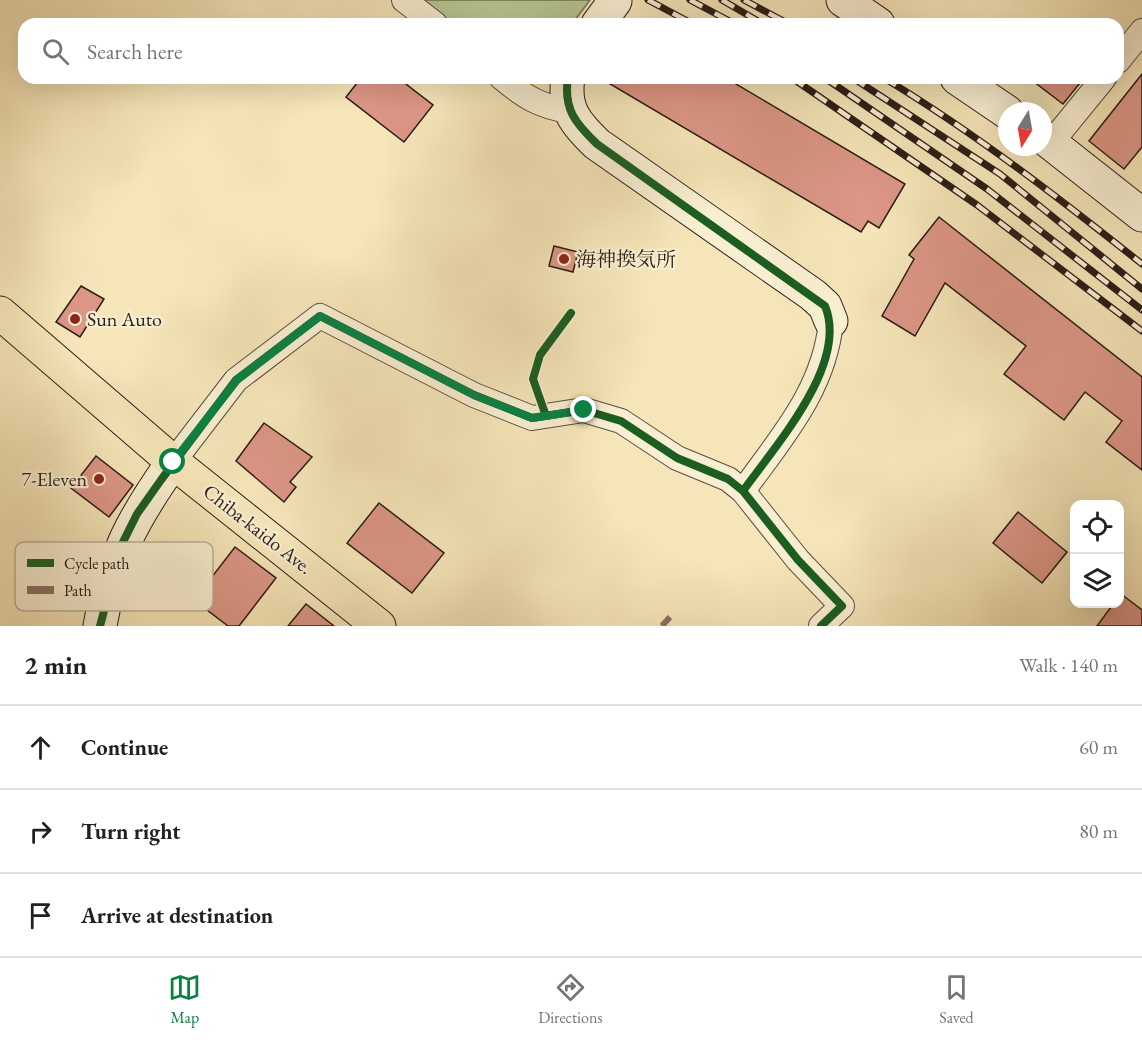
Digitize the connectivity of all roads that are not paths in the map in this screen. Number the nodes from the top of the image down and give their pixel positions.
1 (404, 0) edge
2 (843, 0) edge
3 (615, 1) edge
4 (427, 18) edge
5 (602, 18) edge
6 (869, 18) edge
7 (1142, 31) edge
8 (1124, 53) edge
9 (509, 84) edge
10 (567, 84) edge
11 (966, 84) edge
12 (1098, 84) edge
13 (998, 106) edge
14 (569, 111) junction
15 (1052, 135) edge
16 (1052, 144) edge
17 (1142, 214) edge
18 (0, 313) edge
19 (831, 321) joint
20 (173, 462) junction
21 (743, 491) junction
22 (123, 542) edge
23 (104, 611) edge
24 (100, 626) edge
25 (380, 626) edge
26 (821, 626) edge

1 - 4 street
2 - 6 street
3 - 5 street
7 - 8 street
9 - 14 street
10 - 14 street
11 - 13 street
12 - 15 street
14 - 19 street
16 - 17 street
18 - 20 highway, Chiba-kaido Ave.
19 - 21 street
20 - 21 street
20 - 22 street
20 - 25 highway, Chiba-kaido Ave.
21 - 26 street
23 - 24 street

